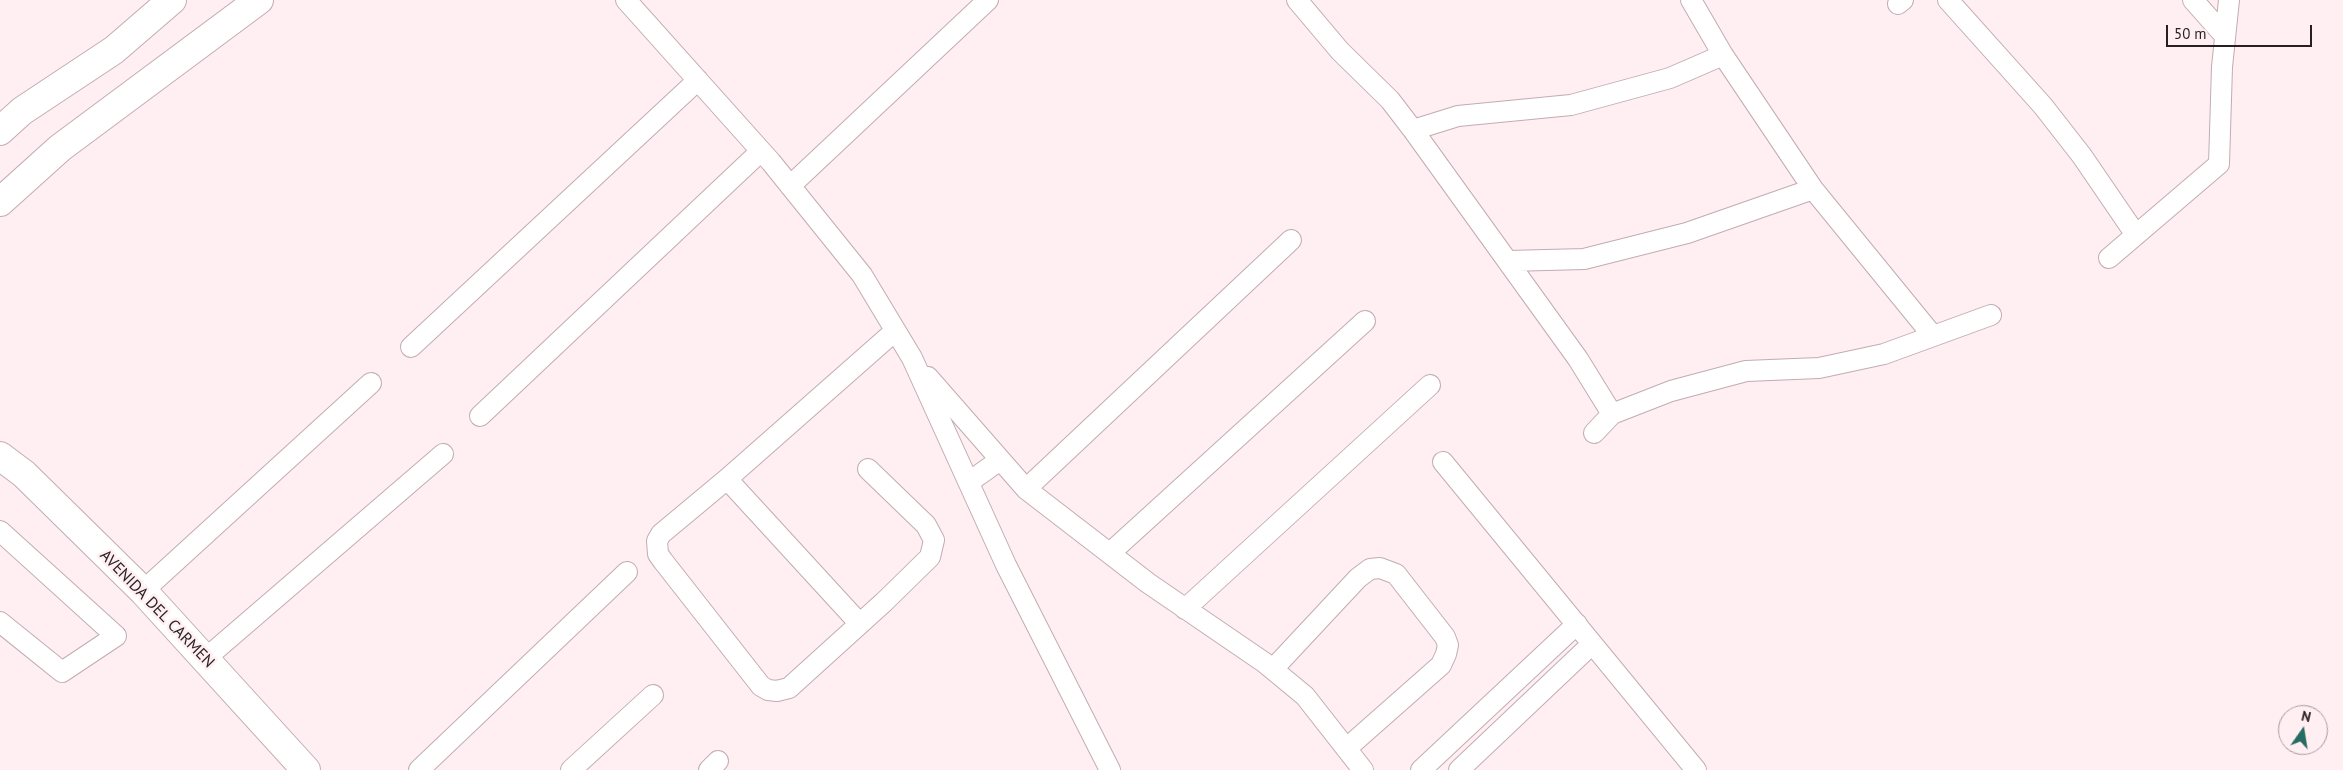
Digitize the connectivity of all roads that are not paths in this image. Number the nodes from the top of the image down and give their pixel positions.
1 (172, 0) edge
2 (259, 0) edge
3 (626, 0) edge
4 (988, 0) edge
5 (1297, 0) edge
6 (1691, 0) edge
7 (1948, 0) edge
8 (2193, 0) edge
9 (2229, 0) edge
10 (2225, 36) junction
11 (1723, 55) junction
12 (698, 80) junction
13 (1413, 130) junction
14 (0, 131) edge
15 (761, 151) junction
16 (790, 186) junction
17 (1813, 189) junction
18 (0, 201) edge
19 (2136, 235) junction
20 (1291, 240) dead end
21 (2109, 258) dead end
22 (1508, 261) junction
23 (1991, 315) dead end
24 (1365, 321) dead end
25 (895, 331) junction
26 (1933, 336) junction
27 (411, 347) dead end
28 (912, 358) junction
29 (371, 383) dead end
30 (1430, 385) dead end
31 (1612, 414) junction
32 (480, 416) dead end
33 (1594, 433) dead end
34 (443, 454) dead end
35 (0, 456) edge
36 (1000, 460) junction
37 (1443, 462) dead end
38 (868, 469) dead end
39 (727, 479) junction
40 (968, 482) junction
41 (1026, 489) junction
42 (0, 530) edge
43 (1110, 554) junction
44 (627, 572) dead end
45 (143, 591) junction
46 (1185, 609) junction
47 (0, 622) edge
48 (860, 624) junction
49 (1577, 624) junction
50 (1592, 644) junction
51 (205, 659) junction
52 (1273, 669) junction
53 (652, 694) dead end
54 (1347, 748) junction
55 (306, 770) edge
56 (419, 770) edge
57 (571, 770) edge
58 (1110, 770) edge
59 (1364, 770) edge
60 (1421, 770) edge
61 (1458, 770) edge
62 (1696, 770) edge

1 - 14 main road
2 - 18 main road
3 - 12 street
4 - 16 street
5 - 13 street
6 - 11 street
7 - 19 street
8 - 10 street
9 - 10 street
10 - 19 street
11 - 13 street
11 - 17 street
12 - 15 street
12 - 27 street
13 - 22 street
15 - 16 street
15 - 32 street
16 - 25 street
17 - 22 street
17 - 26 street
19 - 21 street
20 - 41 street
22 - 31 street
23 - 26 street
24 - 43 street
25 - 28 street
25 - 39 street
26 - 31 street
28 - 36 street
28 - 40 street
29 - 45 street
30 - 46 street
31 - 33 street
34 - 51 street
35 - 45 main road, AVENIDA DEL CARMEN
36 - 40 street
36 - 41 street
37 - 49 street
38 - 48 street
39 - 48 street
39 - 48 street
40 - 58 street
41 - 43 street
42 - 47 street
43 - 46 street
44 - 56 street
45 - 51 main road, AVENIDA DEL CARMEN
46 - 52 street
49 - 50 street
49 - 60 street
50 - 61 street
50 - 62 street
51 - 55 main road, AVENIDA DEL CARMEN
52 - 54 street
52 - 54 street
53 - 57 street
54 - 59 street

